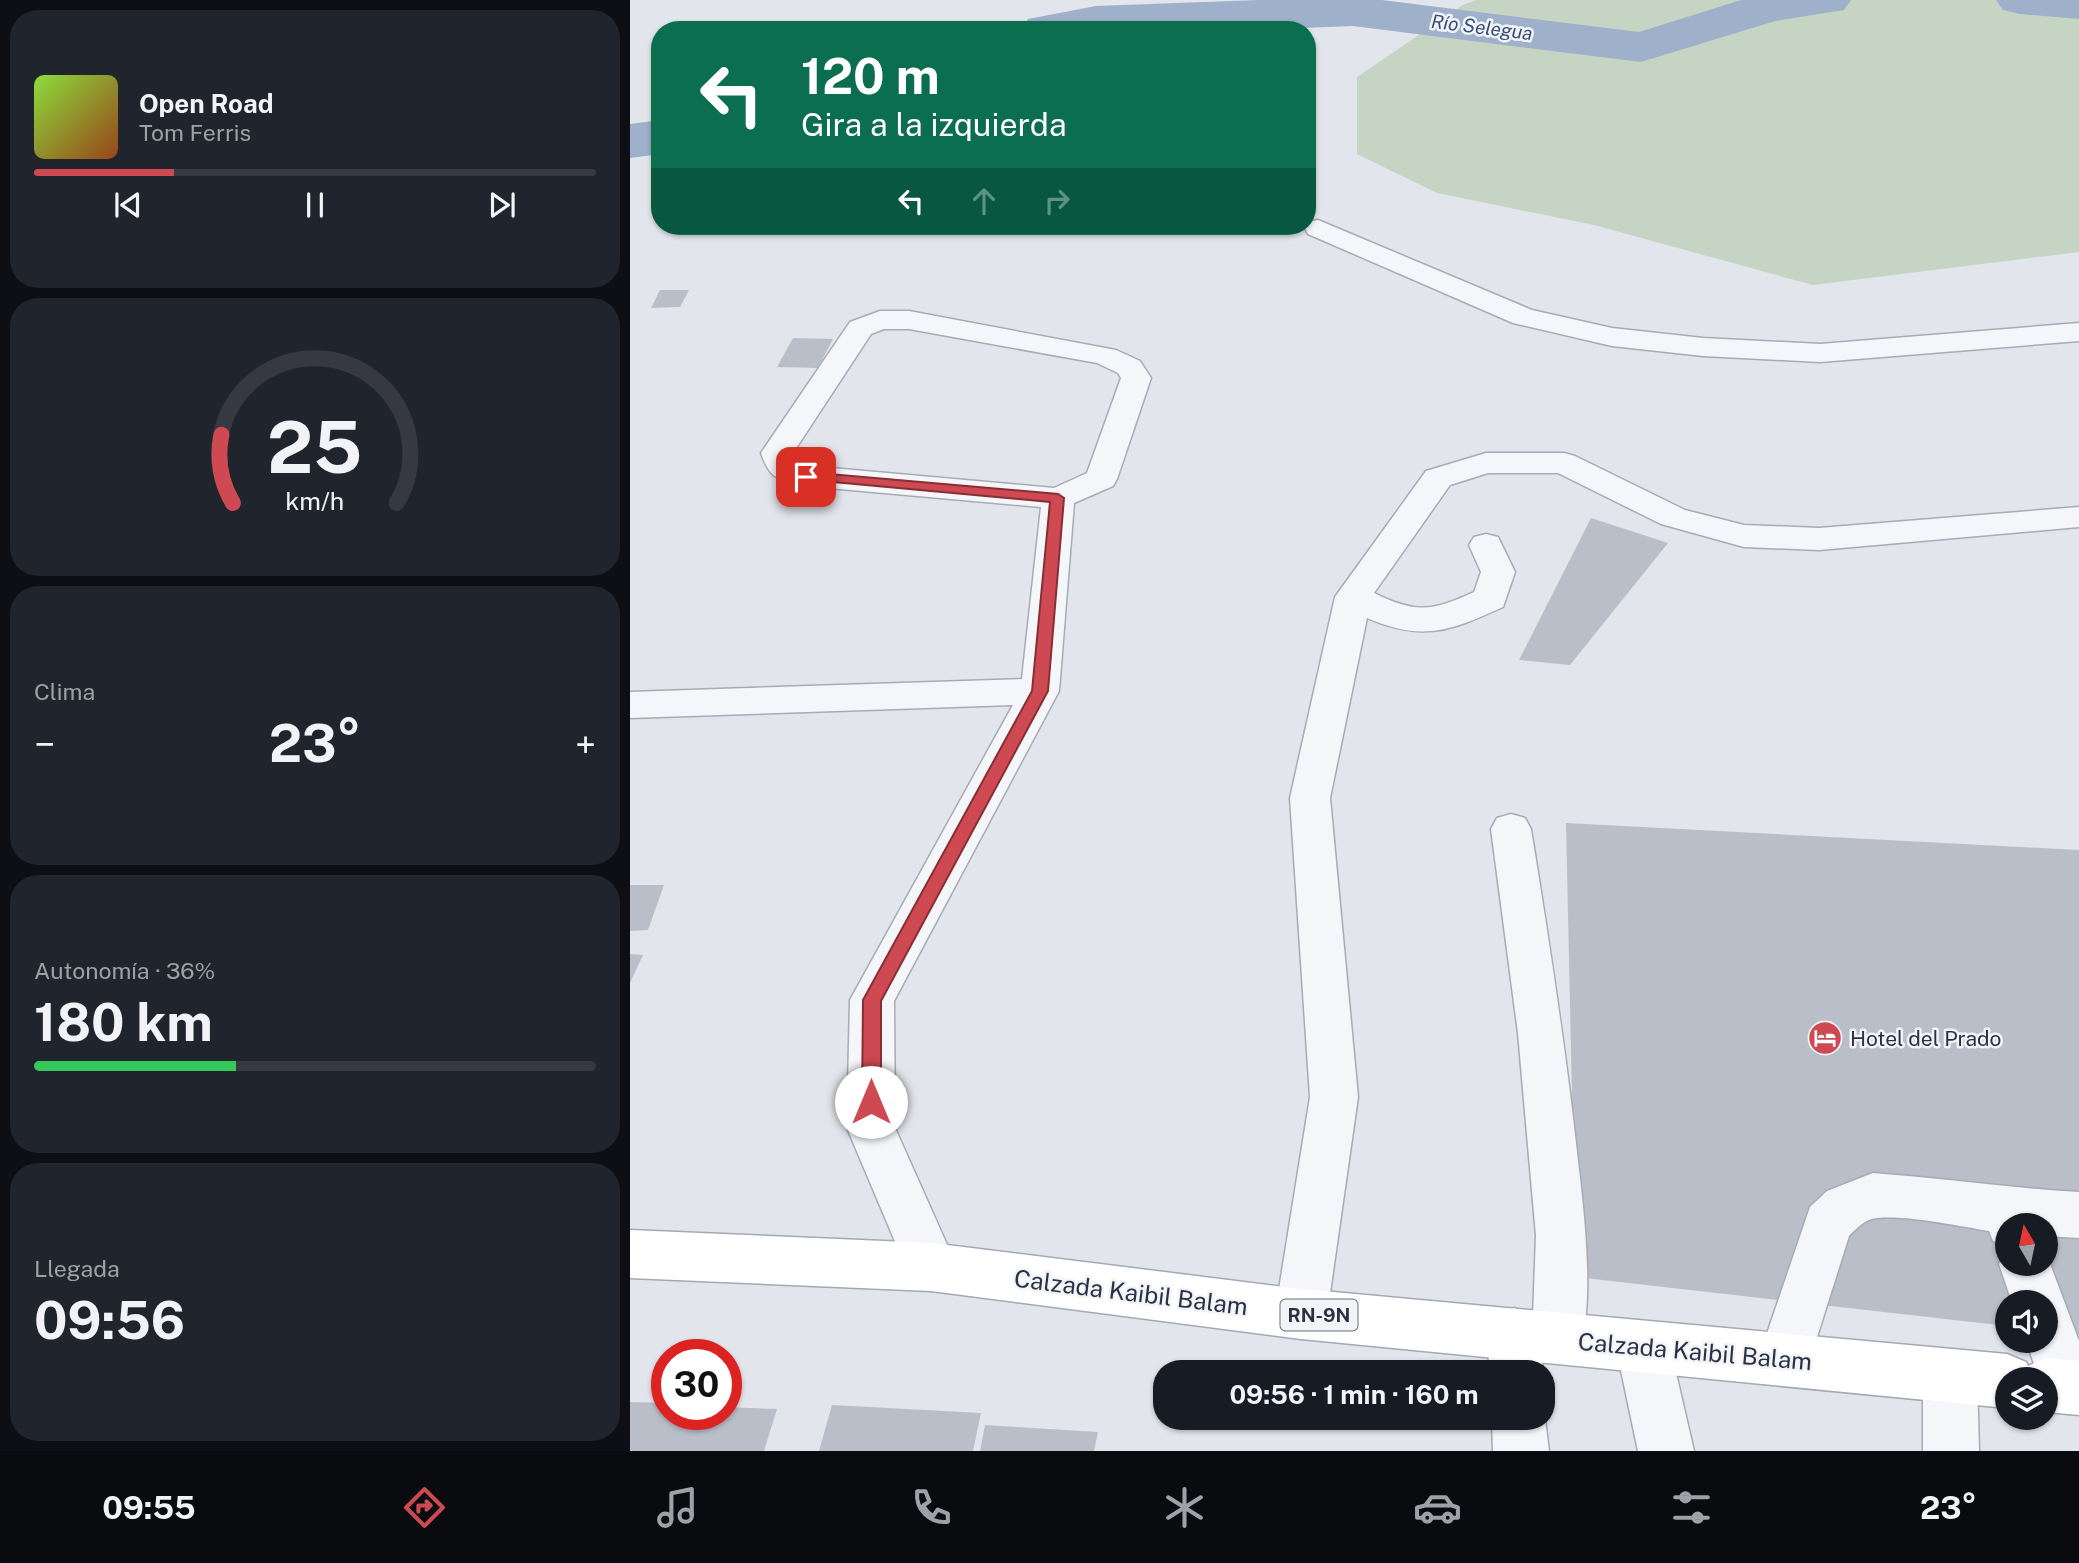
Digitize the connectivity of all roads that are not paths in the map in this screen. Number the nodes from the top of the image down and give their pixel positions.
1 (1318, 228) dead end
2 (2079, 332) edge
3 (1058, 498) junction
4 (2079, 517) edge
5 (1486, 545) dead end
6 (1353, 597) junction
7 (1040, 691) junction
8 (630, 705) edge
9 (1511, 829) dead end
10 (1995, 1214) edge
11 (2079, 1216) edge
12 (2058, 1217) edge
13 (630, 1255) edge
14 (931, 1267) junction
15 (1301, 1314) junction
16 (1643, 1346) junction
17 (1530, 1348) edge
18 (2055, 1353) edge
19 (1785, 1360) junction
20 (1950, 1375) junction
21 (1995, 1380) edge
22 (2064, 1386) edge
23 (1520, 1430) edge
24 (1521, 1451) edge
25 (1666, 1451) edge
26 (1951, 1451) edge

1 - 2 street
3 - 3 street
3 - 7 street
4 - 6 street
5 - 6 street
6 - 15 street
7 - 8 street
7 - 14 street
9 - 17 street
10 - 19 street
11 - 12 street
13 - 14 main road, Calzada Kaibil Balam / RN-9N
14 - 15 main road, Calzada Kaibil Balam / RN-9N
15 - 17 main road, Calzada Kaibil Balam / RN-9N
16 - 17 main road, Calzada Kaibil Balam / RN-9N
16 - 19 main road, Calzada Kaibil Balam / RN-9N
16 - 25 street
18 - 22 street
19 - 20 main road, Calzada Kaibil Balam / RN-9N
20 - 21 main road, Calzada Kaibil Balam / RN-9N
20 - 26 street
23 - 24 street

